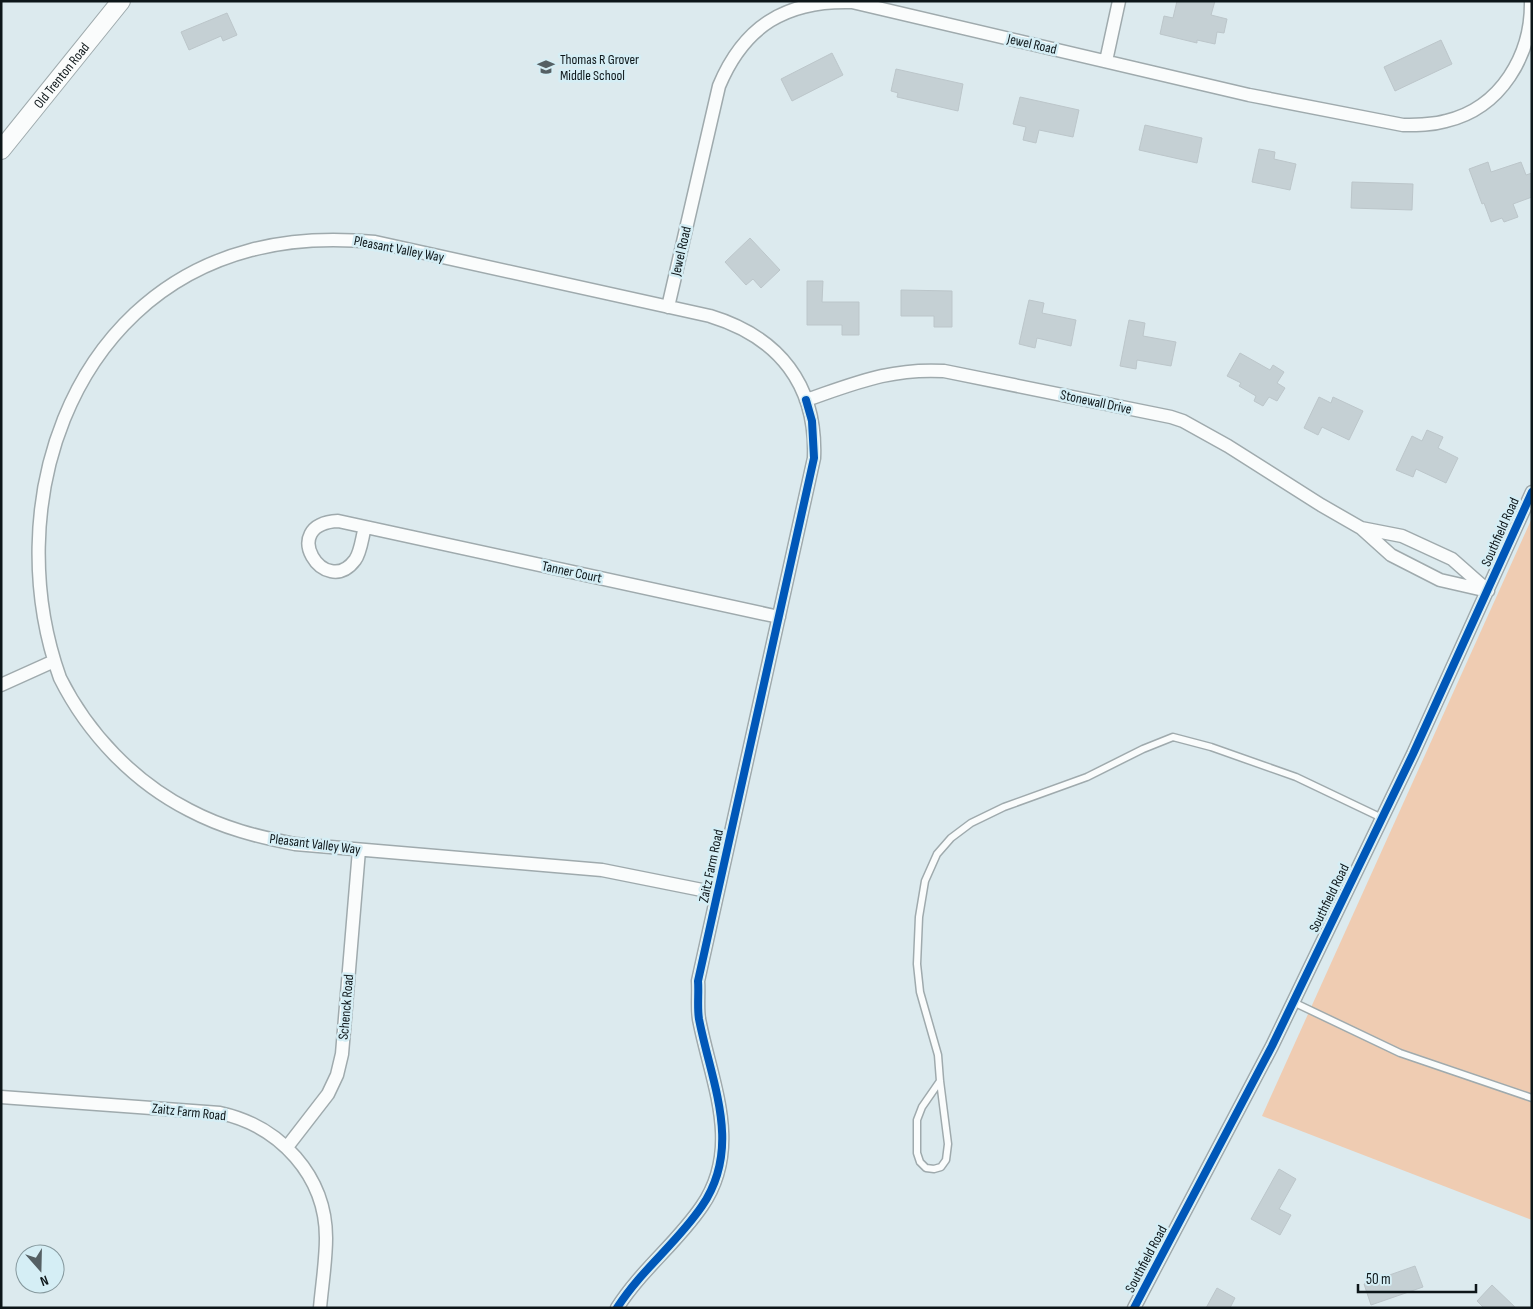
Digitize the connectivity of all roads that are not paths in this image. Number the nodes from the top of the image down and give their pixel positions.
1 (121, 1) edge
2 (1119, 1) edge
3 (1531, 1) edge
4 (1106, 61) junction
5 (1, 150) edge
6 (668, 307) junction
7 (806, 400) junction
8 (1532, 492) edge
9 (365, 527) junction
10 (1361, 528) junction
11 (1488, 591) junction
12 (779, 617) junction
13 (52, 662) junction
14 (1, 685) edge
15 (1382, 818) junction
16 (359, 850) junction
17 (717, 893) junction
18 (1293, 1002) junction
19 (940, 1080) junction
20 (1, 1097) edge
21 (1532, 1098) edge
22 (287, 1147) junction
23 (320, 1308) edge
24 (617, 1308) edge
25 (1134, 1308) edge

1 - 5 main road, Old Trenton Road
2 - 4 street
3 - 4 street, Jewel Road
4 - 6 street, Jewel Road
6 - 7 street, Pleasant Valley Way
6 - 13 street, Pleasant Valley Way
7 - 10 street, Stonewall Drive
7 - 12 street, Zaitz Farm Road
8 - 11 street, Southfield Road
9 - 9 street, Tanner Court
9 - 12 street, Tanner Court
10 - 11 street, Stonewall Drive
10 - 11 street, Stonewall Drive
11 - 15 street, Southfield Road
12 - 17 street, Zaitz Farm Road
13 - 14 street
13 - 16 street, Pleasant Valley Way
15 - 18 street, Southfield Road
15 - 19 lane
16 - 17 street, Pleasant Valley Way
16 - 22 street, Schenck Road
17 - 24 street, Zaitz Farm Road
18 - 21 lane
18 - 25 street, Southfield Road
19 - 19 lane
20 - 22 street, Zaitz Farm Road
22 - 23 street, Zaitz Farm Road

